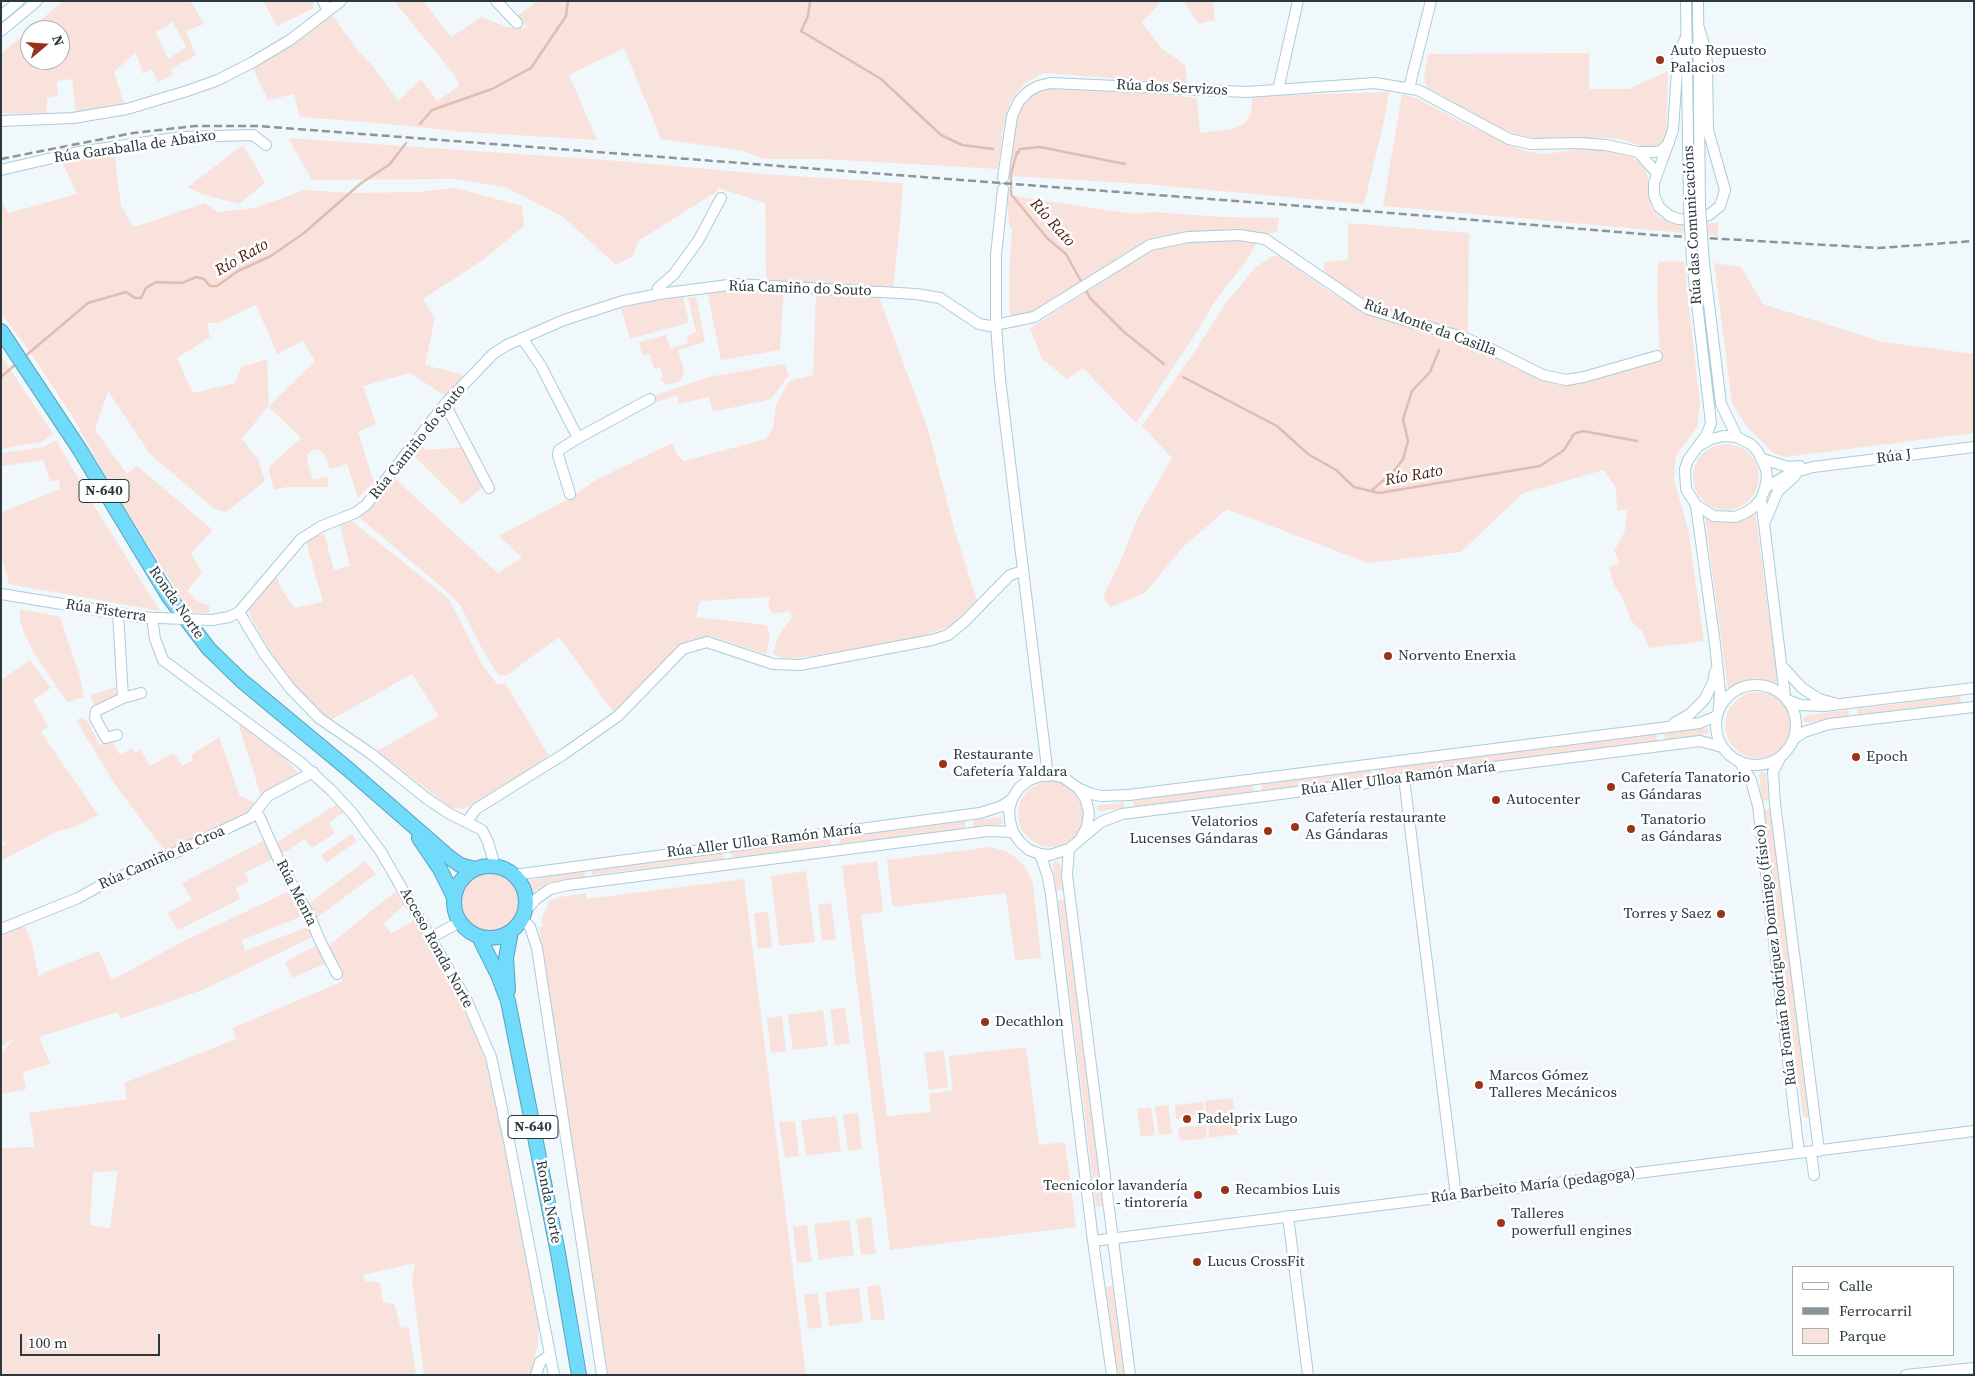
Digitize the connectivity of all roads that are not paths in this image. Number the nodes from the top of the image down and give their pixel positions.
1 (19, 1) edge
2 (37, 1) edge
3 (341, 1) edge
4 (496, 1) edge
5 (1298, 1) edge
6 (1431, 1) edge
7 (1686, 1) edge
8 (1698, 1) edge
9 (326, 6) edge
10 (1, 16) edge
11 (517, 24) dead end
12 (1698, 24) junction
13 (1, 31) edge
14 (1686, 37) junction
15 (1409, 88) junction
16 (1278, 90) junction
17 (1, 121) edge
18 (1668, 143) junction
19 (266, 145) dead end
20 (1638, 152) junction
21 (1, 170) edge
22 (1657, 172) junction
23 (1003, 178) dead end
24 (1003, 189) dead end
25 (721, 198) dead end
26 (659, 294) junction
27 (996, 325) junction
28 (1, 331) edge
29 (522, 338) junction
30 (1657, 356) dead end
31 (650, 398) dead end
32 (445, 404) junction
33 (1736, 437) junction
34 (578, 438) junction
35 (1700, 445) junction
36 (1974, 447) edge
37 (1763, 459) junction
38 (1809, 468) junction
39 (489, 488) dead end
40 (1766, 488) junction
41 (570, 494) dead end
42 (1760, 499) junction
43 (1696, 505) junction
44 (1763, 524) junction
45 (1023, 571) junction
46 (1, 594) edge
47 (238, 612) junction
48 (118, 613) junction
49 (156, 618) junction
50 (1717, 664) junction
51 (1781, 665) junction
52 (1974, 688) edge
53 (141, 693) dead end
54 (123, 698) junction
55 (1786, 698) junction
56 (1840, 704) junction
57 (1974, 707) edge
58 (1718, 713) junction
59 (1668, 726) junction
60 (117, 735) dead end
61 (1795, 738) junction
62 (1722, 747) junction
63 (1780, 758) junction
64 (1739, 762) junction
65 (312, 772) junction
66 (1048, 776) junction
67 (1404, 778) junction
68 (1078, 788) junction
69 (1012, 799) junction
70 (256, 812) junction
71 (467, 822) junction
72 (410, 825) junction
73 (1013, 832) junction
74 (1081, 839) junction
75 (1069, 849) junction
76 (1040, 854) junction
77 (495, 866) junction
78 (475, 869) junction
79 (514, 874) junction
80 (454, 897) junction
81 (524, 915) junction
82 (460, 922) junction
83 (1, 929) edge
84 (510, 932) junction
85 (432, 937) junction
86 (479, 937) junction
87 (337, 974) dead end
88 (508, 1000) junction
89 (1974, 1131) edge
90 (1815, 1151) junction
91 (1799, 1153) junction
92 (1814, 1175) dead end
93 (1456, 1196) junction
94 (1288, 1216) junction
95 (1114, 1238) junction
96 (1093, 1241) junction
97 (550, 1355) junction
98 (1974, 1368) edge
99 (536, 1375) edge
100 (554, 1375) edge
101 (578, 1375) edge
102 (602, 1375) edge
103 (1112, 1375) edge
104 (1130, 1375) edge
105 (1308, 1375) edge
106 (1906, 1375) edge

1 - 10 street
2 - 13 street
3 - 9 street
4 - 11 street
5 - 16 street
6 - 15 street
7 - 14 street, Rúa das Comunicacións
8 - 12 street, Rúa das Comunicacións
9 - 17 street
12 - 22 street
12 - 33 street, Rúa das Comunicacións, bridge
14 - 18 street
14 - 35 street, Rúa das Comunicacións, bridge
15 - 16 street, Rúa dos Servizos
15 - 20 street, Rúa dos Servizos
16 - 23 street, Rúa dos Servizos
18 - 20 street
18 - 22 street
19 - 21 street, Rúa Garaballa de Abaixo
20 - 22 street
24 - 27 street
25 - 26 street
26 - 27 street, Rúa Camiño do Souto
26 - 29 street, Rúa Camiño do Souto
27 - 30 street, Rúa Monte da Casilla
27 - 45 street
28 - 72 highway, Ronda Norte / N-640
29 - 32 street, Rúa Camiño do Souto
29 - 34 street
31 - 34 street
32 - 39 street
32 - 47 street, Rúa Camiño do Souto
33 - 35 street
33 - 37 street
34 - 41 street
35 - 43 street, Rúa das Comunicacións
36 - 38 street, Rúa J
37 - 38 street, Rúa J
37 - 40 street
38 - 40 street, Rúa J
38 - 44 street
40 - 42 street
42 - 43 street
42 - 44 street
43 - 50 street
44 - 51 street
45 - 66 street
45 - 71 street
46 - 48 street, Rúa Fisterra
47 - 49 street, Rúa Fisterra, bridge
47 - 71 street
48 - 49 street, Rúa Fisterra
48 - 54 street
49 - 65 street, Acceso Ronda Norte
50 - 58 street
50 - 59 street
51 - 55 street
51 - 56 street
52 - 56 street
53 - 54 street
54 - 60 street
55 - 56 street
55 - 58 street
55 - 61 street
57 - 61 street
58 - 59 street, Rúa Aller Ulloa Ramón María
58 - 62 street
59 - 68 street, Rúa Aller Ulloa Ramón María
61 - 63 street
62 - 64 street, Rúa Aller Ulloa Ramón María
62 - 67 street, Rúa Aller Ulloa Ramón María
63 - 64 street
63 - 90 street, Rúa Fontán Rodríguez Domingo (físico)
64 - 91 street, Rúa Fontán Rodríguez Domingo (físico)
65 - 70 street, Rúa Camiño da Croa
65 - 85 street, Acceso Ronda Norte
66 - 68 street, Rúa Aller Ulloa Ramón María
66 - 69 street, Rúa Aller Ulloa Ramón María
67 - 74 street, Rúa Aller Ulloa Ramón María
67 - 93 street
68 - 74 street
69 - 73 street
69 - 79 street, Rúa Aller Ulloa Ramón María
70 - 83 street, Rúa Camiño da Croa
70 - 87 street, Rúa Menta
71 - 77 street
72 - 78 highway, Ronda Norte / N-640
72 - 80 highway, Ronda Norte / N-640
73 - 76 street
73 - 81 street, Rúa Aller Ulloa Ramón María
74 - 75 street, Rúa Aller Ulloa Ramón María
75 - 76 street, Rúa Aller Ulloa Ramón María
75 - 95 street
76 - 96 street
77 - 78 highway
77 - 79 highway
78 - 80 highway
79 - 81 highway
80 - 82 highway, Ronda Norte / N-640
81 - 84 highway
81 - 102 street
82 - 85 street
82 - 86 highway, Ronda Norte / N-640
84 - 86 highway
84 - 88 highway, Ronda Norte / N-640
85 - 97 street, Acceso Ronda Norte
86 - 88 highway, Ronda Norte / N-640
88 - 101 highway, Ronda Norte / N-640
89 - 90 street, Rúa Barbeito María (pedagoga)
90 - 91 street, Rúa Barbeito María (pedagoga)
90 - 92 street, Rúa Fontán Rodríguez Domingo (físico)
91 - 93 street, Rúa Barbeito María (pedagoga)
93 - 94 street, Rúa Barbeito María (pedagoga)
94 - 95 street, Rúa Barbeito María (pedagoga)
94 - 105 street
95 - 96 street, Rúa Barbeito María (pedagoga)
95 - 104 street
96 - 103 street
97 - 99 street
97 - 100 street, Acceso Ronda Norte
98 - 106 street

